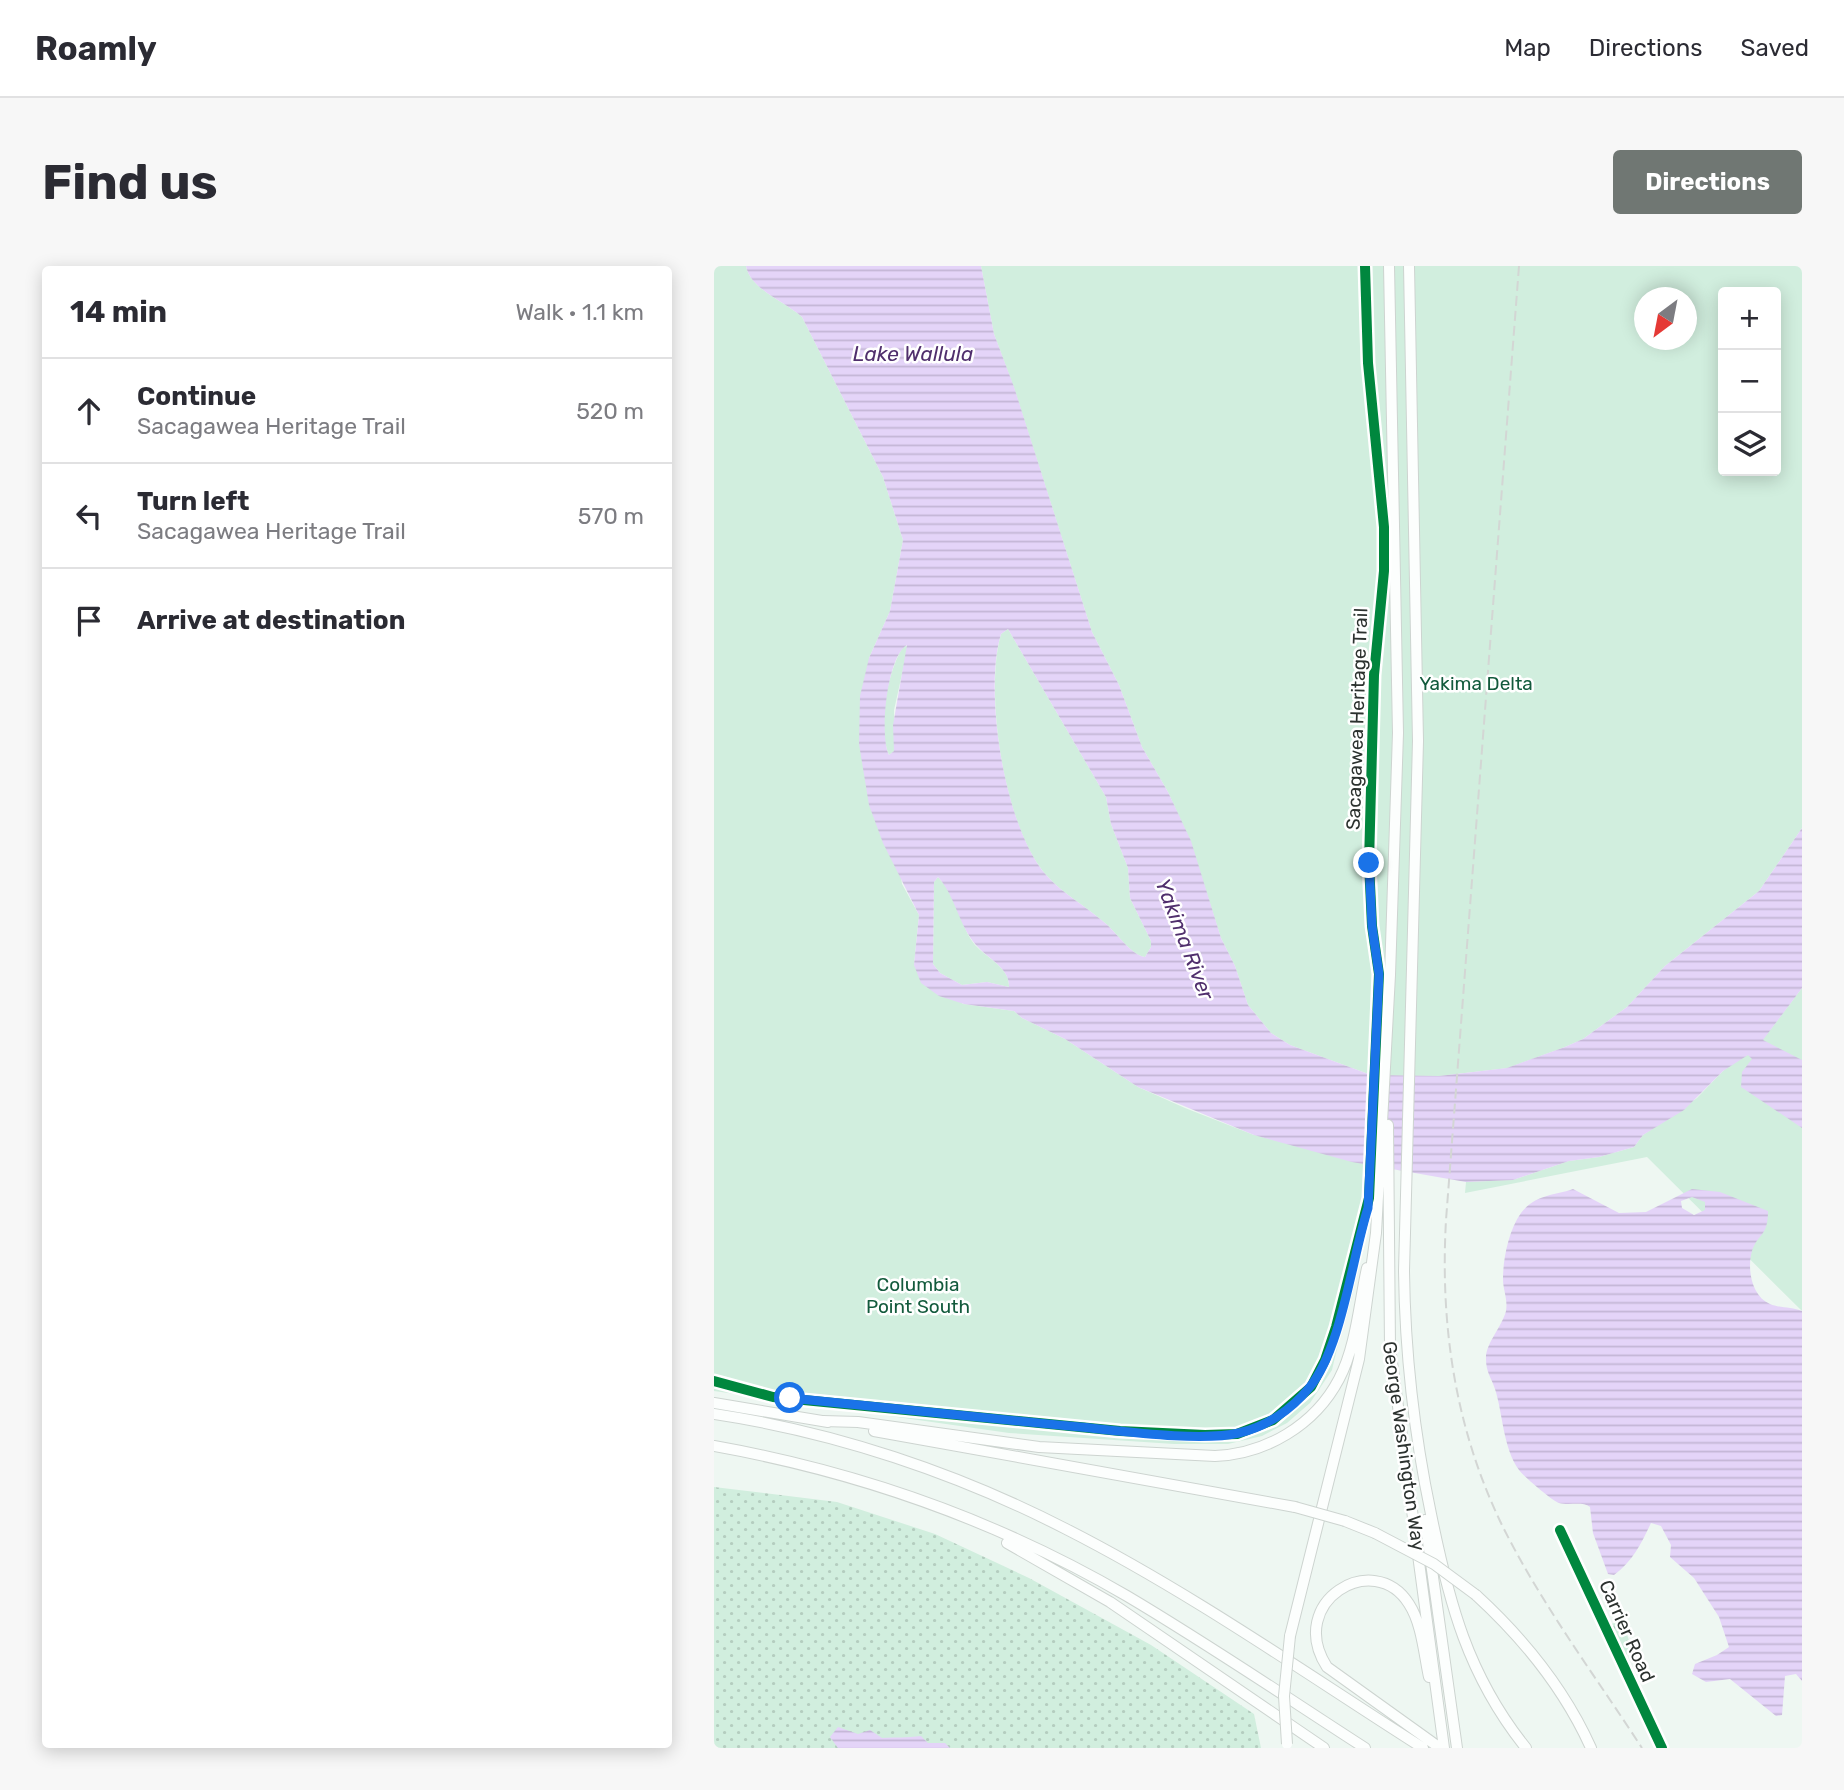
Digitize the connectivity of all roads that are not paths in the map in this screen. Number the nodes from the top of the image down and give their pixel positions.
1 (1389, 266) edge
2 (1409, 266) edge
3 (1383, 1198) junction
4 (1377, 1214) junction
5 (714, 1403) edge
6 (714, 1414) edge
7 (823, 1421) junction
8 (1416, 1444) junction
9 (714, 1446) edge
10 (926, 1503) junction
11 (1560, 1530) dead end
12 (1441, 1727) junction
13 (1288, 1746) edge
14 (1324, 1748) edge
15 (1365, 1748) edge
16 (1423, 1748) edge
17 (1442, 1748) edge
18 (1457, 1748) edge
19 (1526, 1748) edge
20 (1591, 1748) edge
21 (1662, 1748) edge

1 - 3 highway, George Washington Way
2 - 8 highway
3 - 4 highway
3 - 12 highway, George Washington Way
4 - 7 highway
4 - 13 highway, bridge
5 - 7 highway
6 - 16 highway
7 - 20 highway, bridge
8 - 18 highway, George Washington Way
8 - 19 highway
9 - 10 highway
10 - 14 highway
10 - 15 highway
11 - 21 street, Carrier Road
12 - 17 highway, George Washington Way
12 - 17 highway

